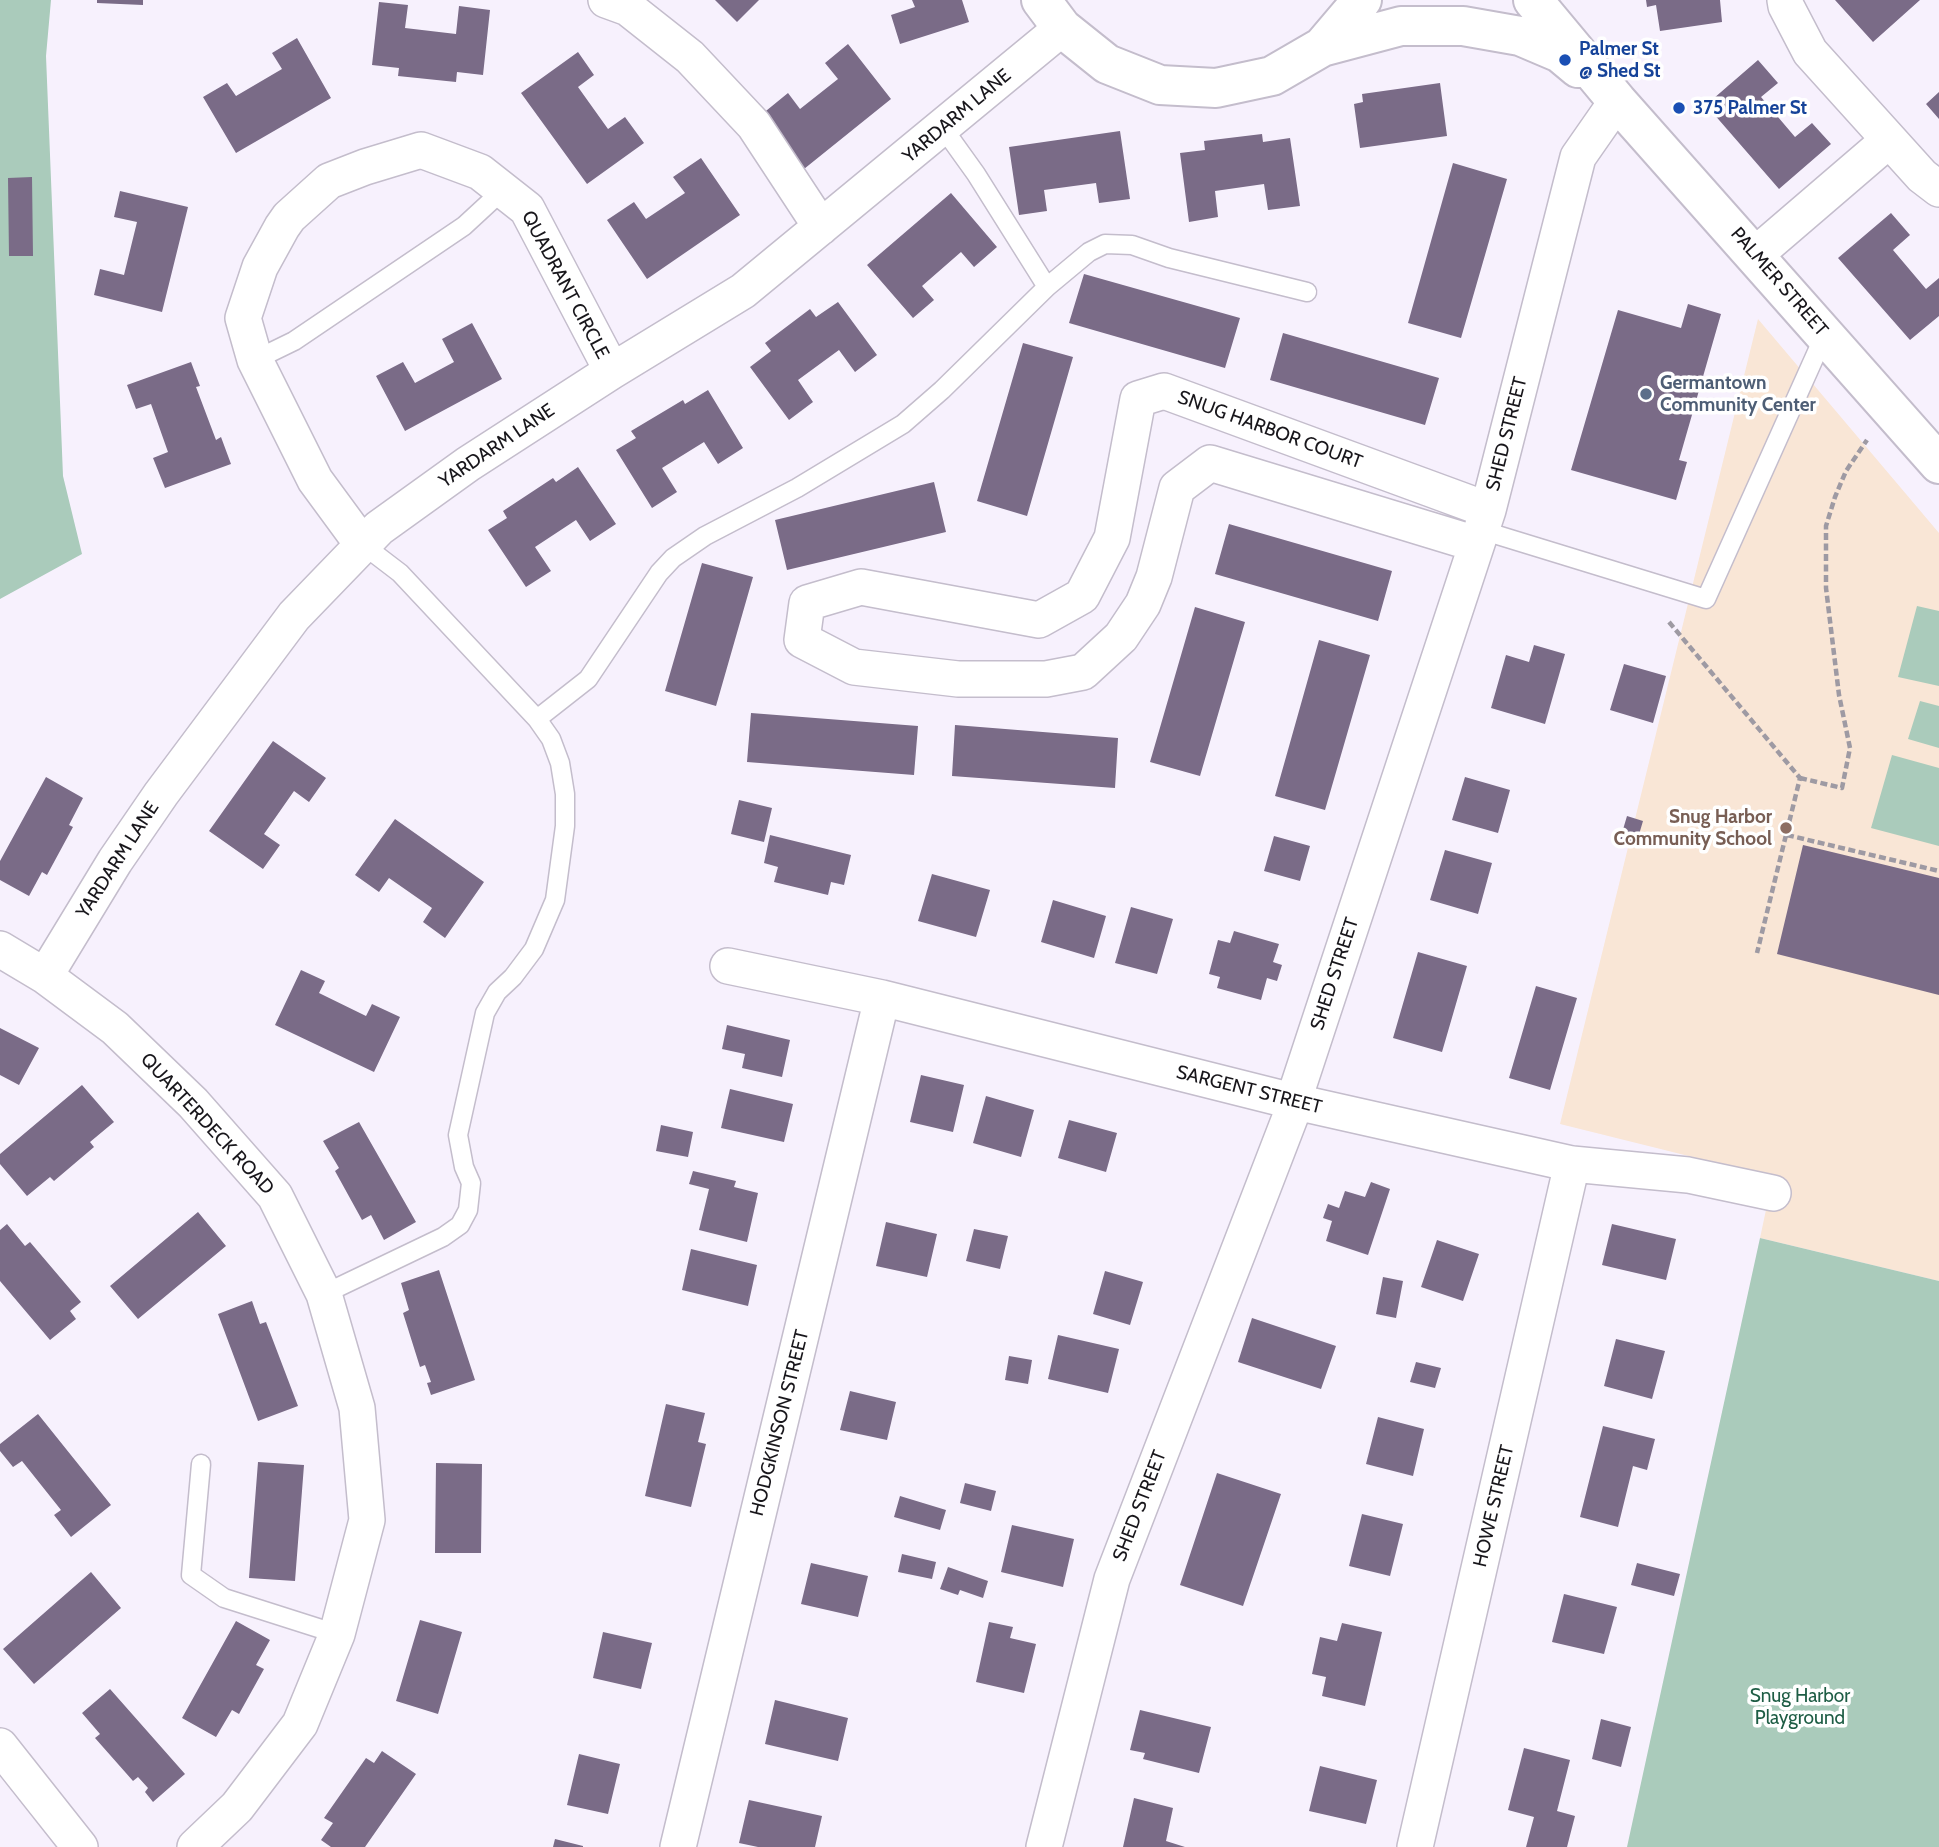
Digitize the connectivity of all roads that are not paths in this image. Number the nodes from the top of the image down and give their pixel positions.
1 (606, 0) edge
2 (1362, 0) edge
3 (1533, 0) edge
4 (1785, 0) edge
5 (1052, 14) edge
6 (1322, 47) junction
7 (1617, 101) junction
8 (943, 128) junction
9 (1889, 140) junction
10 (1939, 189) edge
11 (503, 190) junction
12 (821, 227) junction
13 (1755, 255) junction
14 (1047, 287) junction
15 (1307, 292) dead end
16 (1825, 334) junction
17 (255, 360) junction
18 (612, 371) junction
19 (1939, 464) edge
20 (1482, 528) junction
21 (362, 544) junction
22 (537, 719) junction
23 (0, 949) edge
24 (728, 966) dead end
25 (45, 976) junction
26 (882, 998) junction
27 (1296, 1102) junction
28 (1572, 1164) junction
29 (1773, 1193) dead end
30 (324, 1294) junction
31 (201, 1464) dead end
32 (337, 1633) junction
33 (0, 1746) edge
34 (80, 1847) edge
35 (195, 1847) edge
36 (678, 1847) edge
37 (1044, 1847) edge
38 (1415, 1847) edge

1 - 12 street
2 - 6 street
3 - 7 street, PALMER STREET
4 - 9 street
5 - 6 street
5 - 8 street, YARDARM LANE
6 - 7 street, PALMER STREET
7 - 13 street, PALMER STREET
7 - 20 street, SHED STREET
8 - 12 street, YARDARM LANE
8 - 14 lane
9 - 10 street
9 - 13 street
11 - 17 lane
11 - 17 street, QUADRANT CIRCLE
11 - 18 street, QUADRANT CIRCLE
12 - 18 street, YARDARM LANE
13 - 16 street, PALMER STREET
14 - 15 lane
14 - 22 lane
16 - 19 street, PALMER STREET
16 - 20 lane
17 - 21 street, QUADRANT CIRCLE
18 - 21 street, YARDARM LANE
20 - 20 street, SNUG HARBOR COURT
20 - 27 street, SHED STREET
21 - 22 lane
21 - 25 street, YARDARM LANE
22 - 30 lane
23 - 25 street, QUARTERDECK ROAD
24 - 26 street, SARGENT STREET
25 - 30 street, QUARTERDECK ROAD
26 - 27 street, SARGENT STREET
26 - 36 street, HODGKINSON STREET
27 - 28 street, SARGENT STREET
27 - 37 street, SHED STREET
28 - 29 street, SARGENT STREET
28 - 38 street, HOWE STREET
30 - 32 street, QUARTERDECK ROAD
31 - 32 lane
32 - 35 street, QUARTERDECK ROAD
33 - 34 street

